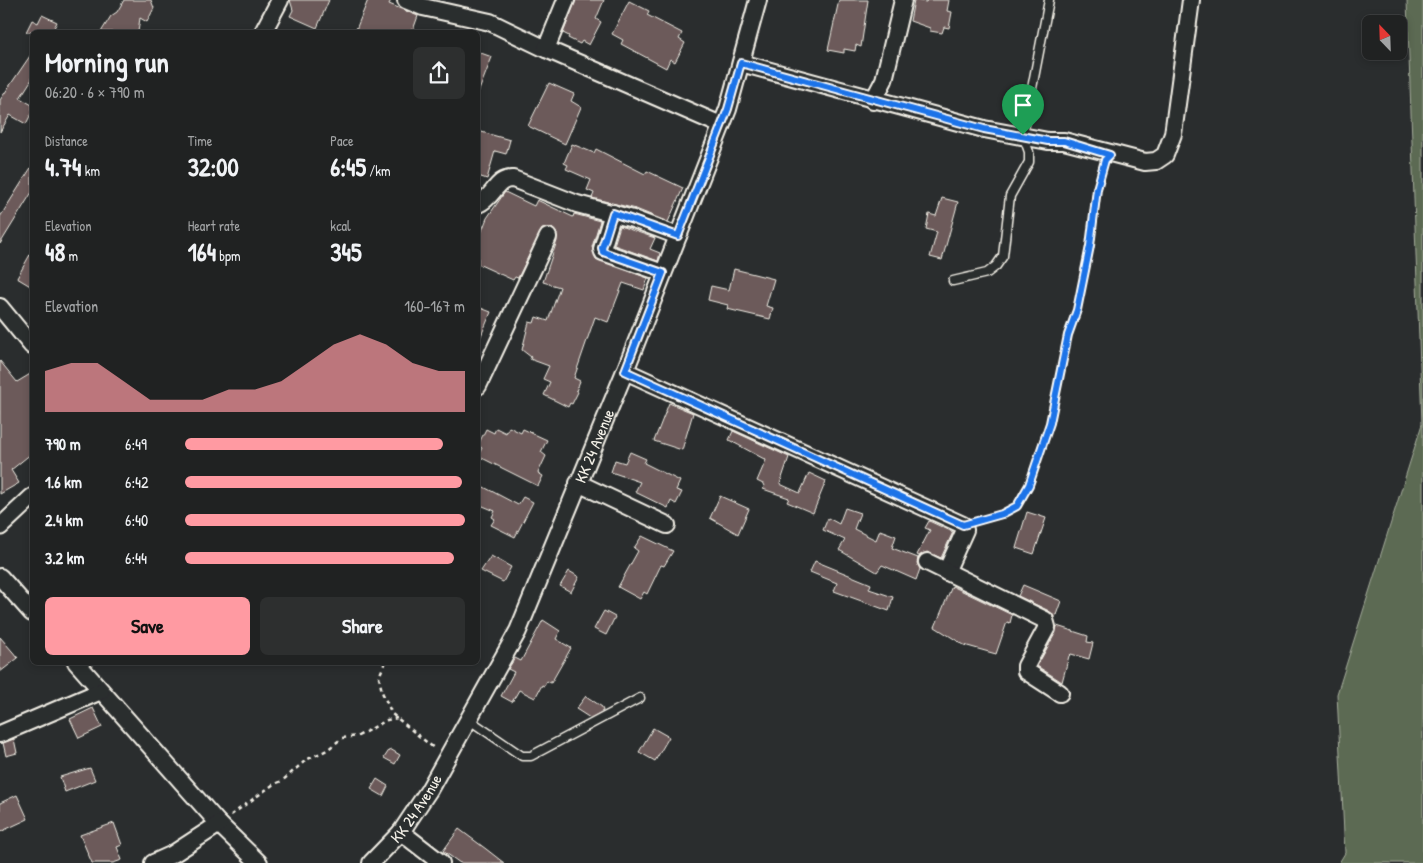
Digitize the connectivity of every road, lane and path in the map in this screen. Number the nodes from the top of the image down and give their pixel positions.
1 (280, 0) edge
2 (406, 0) edge
3 (566, 0) edge
4 (758, 0) edge
5 (903, 0) edge
6 (1049, 0) edge
7 (1191, 0) edge
8 (263, 30) edge
9 (546, 49) junction
10 (741, 63) junction
11 (873, 101) junction
12 (721, 125) junction
13 (1023, 135) junction
14 (1110, 155) junction
15 (480, 203) edge
16 (613, 213) junction
17 (678, 236) junction
18 (548, 237) dead end
19 (663, 273) junction
20 (953, 281) dead end
21 (0, 307) edge
22 (30, 344) edge
23 (625, 371) junction
24 (480, 382) edge
25 (578, 483) junction
26 (30, 499) edge
27 (667, 525) dead end
28 (963, 525) junction
29 (0, 527) edge
30 (927, 562) dead end
31 (946, 572) junction
32 (0, 577) edge
33 (30, 611) edge
34 (79, 665) edge
35 (384, 665) edge
36 (101, 691) junction
37 (1060, 693) dead end
38 (640, 698) dead end
39 (397, 718) junction
40 (468, 719) junction
41 (0, 734) edge
42 (447, 757) junction
43 (219, 824) junction
44 (401, 832) junction
45 (154, 863) edge
46 (259, 863) edge
47 (371, 863) edge
48 (441, 863) edge

1 - 8 street
2 - 9 street
3 - 9 street
4 - 10 street, KK 24 Avenue
5 - 11 street
6 - 13 lane
7 - 14 street
9 - 12 street
10 - 11 street
10 - 12 street, KK 24 Avenue
11 - 13 street
12 - 17 street, KK 24 Avenue
13 - 14 street
13 - 20 lane
14 - 28 path
15 - 16 street
16 - 17 street
16 - 19 street
17 - 19 street, KK 24 Avenue
18 - 24 street
19 - 23 street, KK 24 Avenue
21 - 22 street
23 - 25 street, KK 24 Avenue
23 - 28 street
25 - 27 street
25 - 40 street, KK 24 Avenue
26 - 29 street
28 - 31 street
30 - 31 street
31 - 37 street
32 - 33 street
34 - 36 street
35 - 39 path
36 - 41 street
36 - 43 street
38 - 40 lane
39 - 42 path
39 - 43 path
40 - 42 street, KK 24 Avenue
42 - 44 street, KK 24 Avenue
43 - 45 street
43 - 46 street
44 - 47 street, KK 24 Avenue
44 - 48 street

